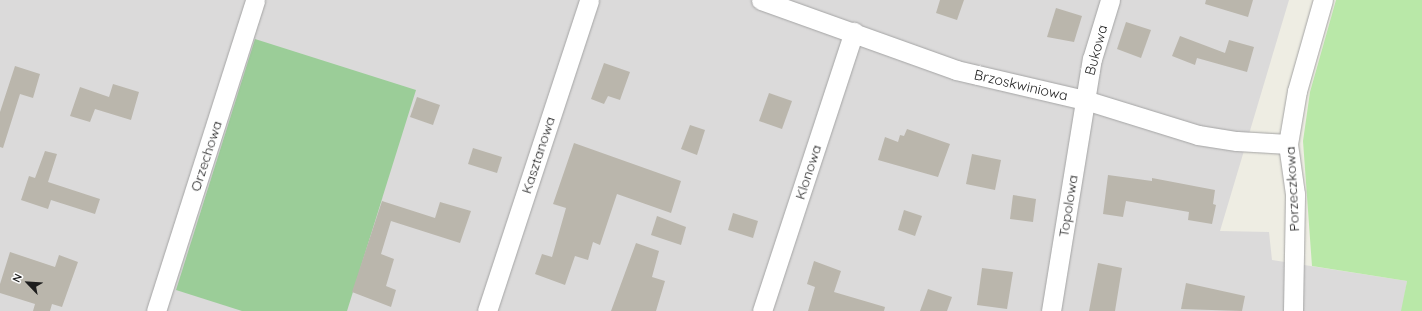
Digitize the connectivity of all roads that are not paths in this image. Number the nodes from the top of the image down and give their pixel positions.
1 (256, 0) edge
2 (589, 0) edge
3 (1110, 0) edge
4 (1324, 0) edge
5 (772, 2) edge
6 (854, 32) junction
7 (1085, 100) junction
8 (1288, 144) junction
9 (156, 311) edge
10 (487, 311) edge
11 (762, 311) edge
12 (1051, 311) edge
13 (1293, 311) edge

1 - 9 street, Orzechowa
2 - 10 street, Kasztanowa
3 - 7 street, Bukowa
4 - 8 street, Porzeczkowa
5 - 6 street, Brzoskwiniowa
6 - 7 street, Brzoskwiniowa
6 - 11 street, Klonowa
7 - 8 street, Brzoskwiniowa
7 - 12 street, Topolowa
8 - 13 street, Porzeczkowa

